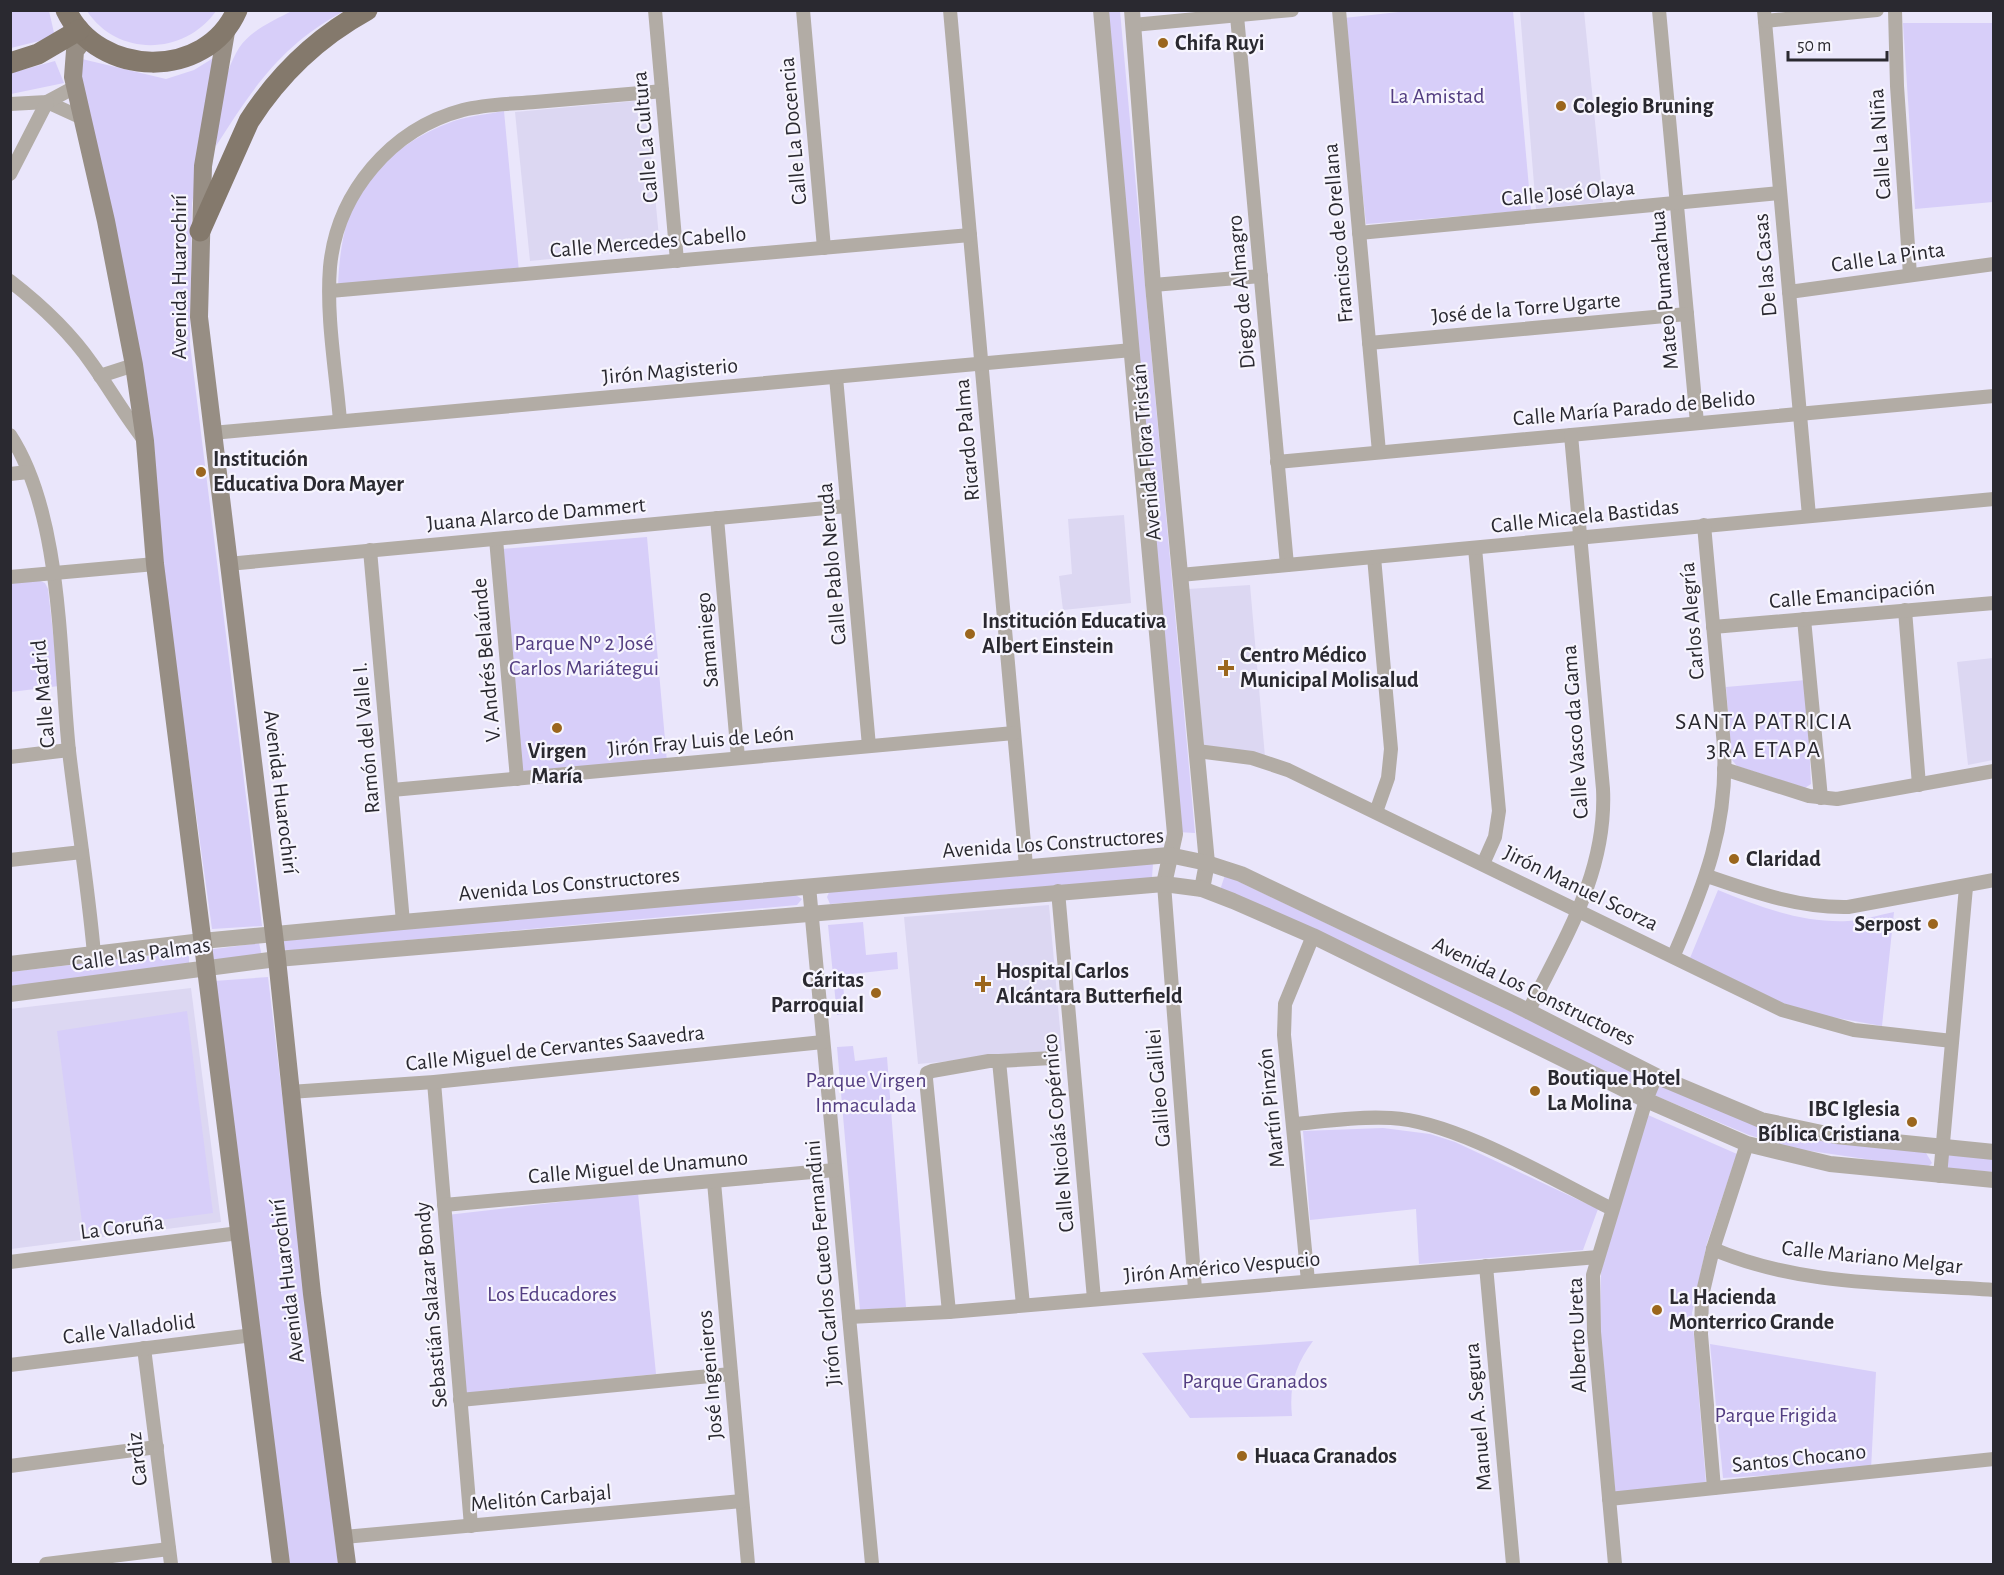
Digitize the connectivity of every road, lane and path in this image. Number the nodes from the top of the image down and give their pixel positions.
1 (66, 10) edge
2 (367, 10) edge
3 (655, 10) edge
4 (803, 10) edge
5 (950, 10) edge
6 (1101, 10) edge
7 (1292, 10) edge
8 (1339, 10) edge
9 (1659, 10) edge
10 (1876, 10) edge
11 (1895, 10) edge
12 (237, 16) edge
13 (1237, 16) junction
14 (1765, 16) edge
15 (1132, 18) edge
16 (82, 34) junction
17 (10, 63) edge
18 (75, 87) junction
19 (662, 91) junction
20 (47, 102) junction
21 (10, 104) edge
22 (82, 118) junction
23 (10, 174) edge
24 (1780, 193) junction
25 (1677, 203) junction
26 (200, 231) junction
27 (1359, 233) junction
28 (970, 235) junction
29 (824, 248) junction
30 (677, 261) junction
31 (1994, 264) edge
32 (1910, 275) junction
33 (1261, 276) junction
34 (10, 281) edge
35 (1154, 285) junction
36 (330, 291) junction
37 (1789, 292) junction
38 (1687, 314) junction
39 (1369, 343) junction
40 (1132, 350) junction
41 (981, 364) junction
42 (134, 365) junction
43 (100, 376) junction
44 (836, 377) junction
45 (1994, 396) edge
46 (1800, 414) junction
47 (340, 421) junction
48 (1697, 423) junction
49 (212, 433) junction
50 (10, 435) edge
51 (1571, 435) junction
52 (145, 441) junction
53 (1379, 452) junction
54 (1277, 462) junction
55 (28, 472) junction
56 (10, 474) edge
57 (1994, 499) edge
58 (848, 506) junction
59 (1809, 516) junction
60 (717, 518) junction
61 (1704, 525) junction
62 (496, 538) junction
63 (1580, 538) junction
64 (1475, 548) junction
65 (370, 550) junction
66 (1374, 557) junction
67 (155, 564) junction
68 (228, 564) junction
69 (1287, 565) junction
70 (54, 572) junction
71 (1180, 575) junction
72 (10, 577) edge
73 (1994, 603) edge
74 (1905, 610) junction
75 (1804, 619) junction
76 (1713, 627) junction
77 (1014, 733) junction
78 (869, 746) junction
79 (69, 750) junction
80 (1197, 752) junction
81 (10, 757) edge
82 (738, 759) junction
83 (1724, 769) junction
84 (1994, 771) edge
85 (517, 779) junction
86 (1919, 785) junction
87 (392, 790) junction
88 (1821, 798) junction
89 (1376, 812) junction
90 (82, 852) junction
91 (1169, 855) junction
92 (10, 860) edge
93 (1207, 863) junction
94 (1483, 864) junction
95 (1026, 866) junction
96 (1707, 876) junction
97 (1994, 880) edge
98 (1164, 884) junction
99 (809, 886) junction
100 (1966, 887) junction
101 (1202, 889) junction
102 (1058, 891) junction
103 (1578, 910) junction
104 (811, 913) junction
105 (403, 922) junction
106 (274, 935) junction
107 (1313, 936) junction
108 (202, 941) junction
109 (94, 954) junction
110 (1674, 955) junction
111 (277, 959) junction
112 (10, 964) edge
113 (205, 968) junction
114 (10, 994) edge
115 (1528, 1012) junction
116 (1952, 1041) junction
117 (823, 1042) junction
118 (1052, 1058) dead end
119 (999, 1061) junction
120 (1656, 1076) junction
121 (434, 1082) junction
122 (290, 1092) junction
123 (1646, 1100) junction
124 (1294, 1124) junction
125 (1747, 1144) junction
126 (1942, 1147) junction
127 (1994, 1152) edge
128 (836, 1170) junction
129 (1940, 1176) junction
130 (1994, 1180) edge
131 (714, 1182) junction
132 (444, 1205) junction
133 (1612, 1209) junction
134 (239, 1233) junction
135 (1713, 1249) junction
136 (1598, 1257) junction
137 (10, 1262) edge
138 (1486, 1266) junction
139 (1308, 1281) junction
140 (1195, 1289) junction
141 (1994, 1290) edge
142 (1094, 1299) junction
143 (1023, 1305) junction
144 (948, 1312) junction
145 (849, 1317) junction
146 (253, 1335) junction
147 (144, 1348) junction
148 (10, 1365) edge
149 (731, 1374) junction
150 (460, 1400) junction
151 (157, 1447) junction
152 (1994, 1459) edge
153 (10, 1466) edge
154 (1714, 1488) junction
155 (1609, 1499) junction
156 (742, 1501) junction
157 (471, 1526) junction
158 (344, 1537) junction
159 (169, 1549) junction
160 (46, 1564) edge
161 (171, 1564) edge
162 (281, 1564) edge
163 (347, 1564) edge
164 (748, 1564) edge
165 (872, 1564) edge
166 (1513, 1564) edge
167 (1615, 1564) edge

1 - 16 main road
2 - 26 main road
3 - 19 street, Calle La Cultura
4 - 29 street, Calle La Docencia
5 - 28 street, Ricardo Palma
6 - 40 street, Avenida Flora Tristán
7 - 13 street
8 - 27 street, Francisco de Orellana
9 - 25 street, Mateo Pumacahua
10 - 14 street
11 - 32 street, Calle La Niña
12 - 16 main road
12 - 26 main road, Avenida Huarochirí
13 - 15 street
13 - 33 street, Diego de Almagro
14 - 24 street, De las Casas
15 - 35 street, Avenida Flora Tristán
16 - 17 main road
16 - 18 main road, Avenida Huarochirí
18 - 20 street
18 - 22 main road, Avenida Huarochirí
19 - 30 street, Calle La Cultura
19 - 36 street
20 - 21 street
20 - 22 street
20 - 23 street
22 - 42 main road, Avenida Huarochirí
24 - 25 street, Calle José Olaya
24 - 37 street, De las Casas
25 - 27 street, Calle José Olaya
25 - 38 street, Mateo Pumacahua
26 - 49 main road, Avenida Huarochirí
27 - 39 street, Francisco de Orellana
28 - 29 street, Calle Mercedes Cabello
28 - 41 street, Ricardo Palma
29 - 30 street, Calle Mercedes Cabello
30 - 36 street, Calle Mercedes Cabello
31 - 32 street, Calle La Pinta
32 - 37 street, Calle La Pinta
33 - 35 street
33 - 54 street, Diego de Almagro
34 - 43 street
35 - 71 street, Avenida Flora Tristán
36 - 47 street
37 - 46 street, De las Casas
38 - 39 street, José de la Torre Ugarte
38 - 48 street, Mateo Pumacahua
39 - 53 street, Francisco de Orellana
40 - 41 street, Jirón Magisterio
40 - 91 street, Avenida Flora Tristán
41 - 44 street, Jirón Magisterio
41 - 77 street, Ricardo Palma
42 - 43 street
42 - 52 main road, Avenida Huarochirí
43 - 52 street
44 - 47 street, Jirón Magisterio
44 - 58 street, Calle Pablo Neruda
45 - 46 street, Calle María Parado de Belido
46 - 48 street, Calle María Parado de Belido
46 - 59 street, De las Casas
47 - 49 street, Jirón Magisterio
48 - 51 street, Calle María Parado de Belido
49 - 68 main road, Avenida Huarochirí
50 - 55 street, Calle Madrid
51 - 53 street, Calle María Parado de Belido
51 - 63 street, Calle Vasco da Gama
52 - 67 main road, Avenida Huarochirí
53 - 54 street, Calle María Parado de Belido
54 - 69 street, Diego de Almagro
55 - 56 street
55 - 70 street, Calle Madrid
57 - 59 street, Calle Micaela Bastidas
58 - 60 street, Juana Alarco de Dammert
58 - 78 street, Calle Pablo Neruda
59 - 61 street, Calle Micaela Bastidas
60 - 62 street, Juana Alarco de Dammert
60 - 82 street, Samaniego
61 - 63 street, Calle Micaela Bastidas
61 - 76 street, Carlos Alegría
62 - 65 street, Juana Alarco de Dammert
62 - 85 street, V. Andrés Belaúnde
63 - 64 street, Calle Micaela Bastidas
63 - 103 street, Calle Vasco da Gama
64 - 66 street, Calle Micaela Bastidas
64 - 94 street
65 - 68 street, Juana Alarco de Dammert
65 - 87 street, Ramón del Valle I.
66 - 69 street, Calle Micaela Bastidas
66 - 89 street
67 - 70 street
67 - 108 main road, Avenida Huarochirí
68 - 106 main road, Avenida Huarochirí
69 - 71 street, Calle Micaela Bastidas
70 - 72 street
70 - 79 street, Calle Madrid
71 - 80 street, Avenida Flora Tristán
73 - 74 street, Calle Emancipación
74 - 75 street, Calle Emancipación
74 - 86 street
75 - 76 street, Calle Emancipación
75 - 88 street
76 - 83 street, Carlos Alegría
77 - 78 street, Jirón Fray Luis de León
77 - 95 street, Ricardo Palma
78 - 82 street, Jirón Fray Luis de León
79 - 81 street
79 - 90 street, Calle Madrid
80 - 89 street, Jirón Manuel Scorza
80 - 93 street, Avenida Flora Tristán
82 - 85 street, Jirón Fray Luis de León
83 - 88 street
83 - 96 street, Carlos Alegría
84 - 86 street
85 - 87 street, Jirón Fray Luis de León
86 - 88 street
87 - 105 street, Ramón del Valle I.
89 - 94 street, Jirón Manuel Scorza
90 - 92 street
90 - 109 street, Calle Madrid
91 - 93 street, Avenida Los Constructores
91 - 95 street, Avenida Los Constructores
91 - 98 street, Avenida Flora Tristán
93 - 101 street, Avenida Flora Tristán
93 - 115 street, Avenida Los Constructores
94 - 103 street, Jirón Manuel Scorza
95 - 99 street, Avenida Los Constructores
96 - 100 street
96 - 110 street, Carlos Alegría
97 - 100 street
98 - 101 street
98 - 102 street
98 - 140 street, Galileo Galilei
99 - 104 street, Jirón Carlos Cueto Fernandini
99 - 105 street, Avenida Los Constructores
100 - 116 street
101 - 107 street
102 - 104 street
102 - 142 street, Calle Nicolás Copérnico
103 - 110 street, Jirón Manuel Scorza
103 - 115 street, Calle Vasco da Gama
104 - 111 street
104 - 117 street, Jirón Carlos Cueto Fernandini
105 - 106 street, Avenida Los Constructores
106 - 108 street, Calle Las Palmas
106 - 111 main road, Avenida Huarochirí
107 - 123 street
107 - 124 street, Martín Pinzón
108 - 109 street, Calle Las Palmas
108 - 113 main road, Avenida Huarochirí
109 - 112 street, Calle Las Palmas
110 - 116 street, Jirón Manuel Scorza
111 - 113 street, Calle Las Palmas
111 - 122 main road, Avenida Huarochirí
113 - 114 street, Calle Las Palmas
113 - 134 main road, Avenida Huarochirí
115 - 120 street, Avenida Los Constructores
116 - 126 street
117 - 121 street, Calle Miguel de Cervantes Saavedra
117 - 128 street, Jirón Carlos Cueto Fernandini
118 - 119 street
119 - 143 street
119 - 144 street
120 - 123 street, Alberto Ureta
120 - 126 street, Avenida Los Constructores
121 - 122 street, Calle Miguel de Cervantes Saavedra
121 - 132 street, Sebastián Salazar Bondy
122 - 158 main road, Avenida Huarochirí
123 - 125 street
123 - 133 street, Alberto Ureta
124 - 133 street
124 - 139 street, Martín Pinzón
125 - 129 street
125 - 135 street
126 - 127 street, Avenida Los Constructores
126 - 129 street
128 - 131 street, Calle Miguel de Unamuno
128 - 145 street, Jirón Carlos Cueto Fernandini
129 - 130 street
131 - 132 street, Calle Miguel de Unamuno
131 - 149 street, José Ingenieros
132 - 150 street, Sebastián Salazar Bondy
133 - 136 street, Alberto Ureta
134 - 137 street, La Coruña
134 - 146 main road, Avenida Huarochirí
135 - 141 street, Calle Mariano Melgar
135 - 154 street
136 - 138 street, Jirón Américo Vespucio
136 - 155 street, Alberto Ureta
138 - 139 street, Jirón Américo Vespucio
138 - 166 street, Manuel A. Segura
139 - 140 street, Jirón Américo Vespucio
140 - 142 street, Jirón Américo Vespucio
142 - 143 street, Jirón Américo Vespucio
143 - 144 street, Jirón Américo Vespucio
144 - 145 street, Jirón Américo Vespucio
145 - 165 street, Jirón Carlos Cueto Fernandini
146 - 147 street, Calle Valladolid
146 - 162 main road, Avenida Huarochirí
147 - 148 street, Calle Valladolid
147 - 151 street, Cardiz
149 - 150 street
149 - 156 street, José Ingenieros
150 - 157 street, Sebastián Salazar Bondy
151 - 153 street
151 - 159 street, Cardiz
152 - 154 street, Santos Chocano
154 - 155 street, Santos Chocano
155 - 167 street, Alberto Ureta
156 - 157 street, Melitón Carbajal
156 - 164 street, José Ingenieros
157 - 158 street, Melitón Carbajal
158 - 163 main road, Avenida Huarochirí
159 - 160 street
159 - 161 street, Cardiz

